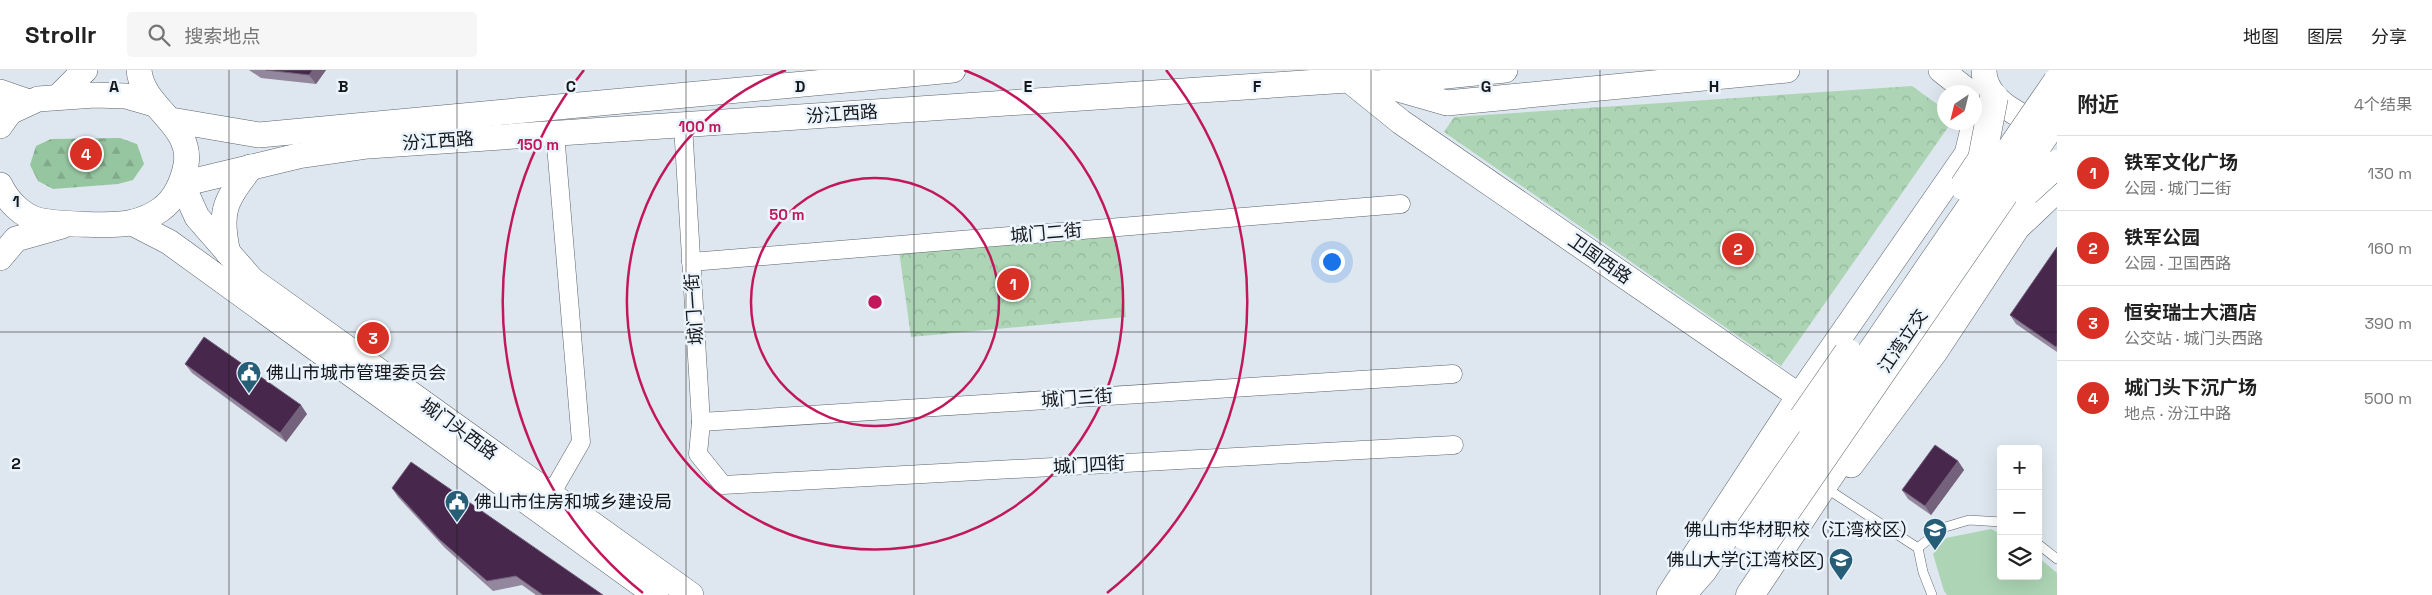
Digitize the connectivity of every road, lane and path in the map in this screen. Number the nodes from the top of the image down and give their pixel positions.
1 (86, 70) edge
2 (140, 70) edge
3 (953, 70) edge
4 (1505, 70) edge
5 (1787, 70) edge
6 (1941, 70) edge
7 (1653, 74) edge
8 (1342, 75) edge
9 (1376, 77) edge
10 (1979, 81) edge
11 (2057, 82) edge
12 (0, 92) edge
13 (58, 97) junction
14 (29, 102) junction
15 (162, 112) junction
16 (2057, 116) edge
17 (1401, 122) junction
18 (683, 124) junction
19 (0, 126) edge
20 (1982, 126) edge
21 (2057, 128) edge
22 (1972, 130) edge
23 (555, 133) junction
24 (1971, 160) junction
25 (2057, 164) edge
26 (251, 167) junction
27 (2057, 169) edge
28 (182, 184) junction
29 (0, 185) edge
30 (2057, 190) edge
31 (2032, 200) junction
32 (1401, 204) dead end
33 (76, 223) junction
34 (132, 223) junction
35 (228, 253) junction
36 (0, 258) edge
37 (691, 262) junction
38 (1453, 374) dead end
39 (1801, 407) junction
40 (701, 422) junction
41 (1454, 445) dead end
42 (723, 485) joint
43 (1832, 492) junction
44 (551, 494) junction
45 (1997, 522) edge
46 (1751, 546) junction
47 (2042, 547) edge
48 (1918, 548) junction
49 (2057, 559) edge
50 (656, 595) edge
51 (691, 595) edge
52 (1668, 595) edge
53 (1681, 595) edge
54 (1704, 595) edge
55 (1730, 595) edge
56 (1750, 595) edge
57 (1762, 595) edge
58 (1932, 595) edge

1 - 13 main road
2 - 15 main road
3 - 15 main road, 汾江西路
4 - 9 main road, 汾江西路
5 - 7 main road
6 - 10 main road
7 - 9 main road
8 - 9 main road, 汾江西路
8 - 17 main road, 卫国西路
8 - 18 main road, 汾江西路
9 - 17 main road
10 - 21 main road, bridge
10 - 24 highway, bridge
11 - 46 highway, bridge
12 - 14 main road
13 - 14 main road, 汾江西路
13 - 15 main road, 汾江西路
14 - 19 main road
15 - 28 main road
16 - 46 highway, 江湾立交, bridge
17 - 39 main road, 卫国西路
18 - 23 main road, 汾江西路
18 - 37 street, 城门一街
20 - 27 main road
22 - 24 main road
23 - 26 main road, 汾江西路
23 - 44 street
24 - 31 highway, bridge
24 - 39 highway, bridge
25 - 31 highway, bridge
26 - 28 main road, 汾江西路
26 - 35 main road
28 - 34 main road
28 - 35 main road, 城门头西路
29 - 33 main road
30 - 31 main road
31 - 43 main road
31 - 56 highway
32 - 37 street, 城门二街
33 - 34 main road
33 - 36 main road
34 - 50 main road, 城门头西路
35 - 44 main road, 城门头西路
37 - 40 street, 城门一街
38 - 40 street, 城门三街
39 - 52 main road
39 - 53 highway
40 - 42 street, 城门一街
41 - 42 street, 城门四街
43 - 48 lane
43 - 57 main road
44 - 51 main road, 城门头西路
45 - 48 lane
46 - 54 highway
46 - 55 highway
47 - 49 lane
48 - 58 lane

